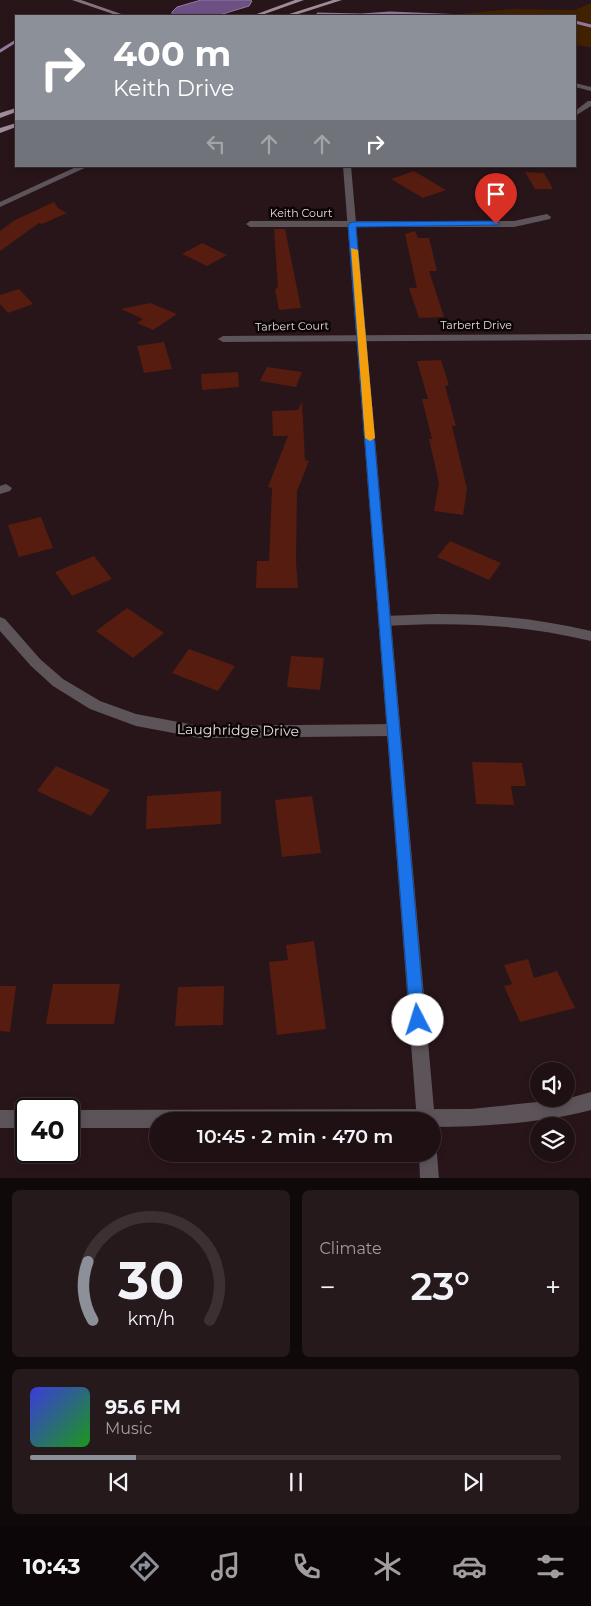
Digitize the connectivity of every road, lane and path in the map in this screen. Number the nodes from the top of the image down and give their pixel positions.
1 (75, 0) edge
2 (301, 0) edge
3 (339, 0) edge
4 (121, 15) edge
5 (257, 15) edge
6 (289, 15) edge
7 (576, 85) edge
8 (591, 89) edge
9 (591, 104) edge
10 (15, 110) edge
11 (576, 113) edge
12 (0, 116) edge
13 (15, 125) edge
14 (0, 131) edge
15 (83, 167) edge
16 (347, 167) edge
17 (0, 205) edge
18 (547, 217) dead end
19 (250, 224) dead end
20 (352, 225) junction
21 (591, 337) edge
22 (361, 338) junction
23 (223, 340) dead end
24 (385, 621) junction
25 (0, 622) edge
26 (591, 636) edge
27 (393, 730) junction
28 (591, 1101) edge
29 (425, 1112) edge
30 (0, 1119) edge
31 (15, 1119) edge
32 (80, 1119) edge
33 (149, 1119) edge
34 (441, 1119) edge
35 (429, 1162) edge
36 (430, 1178) edge

1 - 4 main road
2 - 5 main road
3 - 6 main road
7 - 8 street
9 - 11 street
10 - 12 main road
13 - 14 main road
15 - 17 street
16 - 20 street
18 - 20 street, Keith Court
19 - 20 street, Keith Court
20 - 22 street
21 - 22 street, Tarbert Drive
22 - 23 street, Tarbert Court
22 - 24 street
24 - 26 street
24 - 27 street
25 - 27 street, Laughridge Drive
27 - 29 street
28 - 34 street
30 - 31 street
32 - 33 street
35 - 36 street

